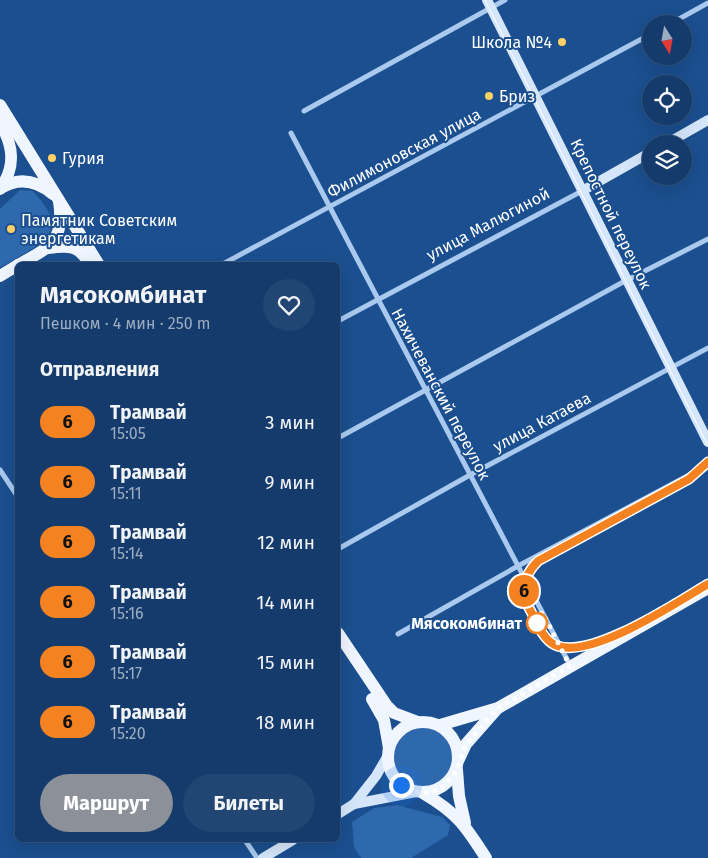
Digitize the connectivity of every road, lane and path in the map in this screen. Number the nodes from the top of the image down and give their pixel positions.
1 (505, 0) edge
2 (708, 3) edge
3 (490, 5) edge
4 (686, 15) edge
5 (642, 39) edge
6 (537, 97) junction
7 (0, 105) edge
8 (304, 110) dead end
9 (708, 120) edge
10 (0, 124) edge
11 (291, 133) dead end
12 (682, 135) edge
13 (642, 157) edge
14 (0, 189) edge
15 (582, 191) junction
16 (58, 198) junction
17 (329, 207) junction
18 (708, 239) edge
19 (48, 248) junction
20 (23, 262) edge
21 (88, 262) edge
22 (97, 262) edge
23 (227, 262) edge
24 (15, 267) edge
25 (1, 275) edge
26 (627, 280) junction
27 (377, 299) junction
28 (340, 319) edge
29 (708, 348) edge
30 (672, 366) junction
31 (424, 391) junction
32 (340, 437) edge
33 (708, 442) edge
34 (708, 465) edge
35 (0, 470) edge
36 (470, 475) junction
37 (15, 492) edge
38 (340, 548) edge
39 (518, 566) junction
40 (708, 588) edge
41 (398, 634) dead end
42 (340, 636) edge
43 (340, 650) edge
44 (570, 666) junction
45 (498, 708) junction
46 (418, 722) junction
47 (440, 725) junction
48 (388, 753) junction
49 (458, 765) junction
50 (419, 792) junction
51 (354, 804) junction
52 (340, 813) edge
53 (466, 825) junction
54 (246, 842) edge
55 (290, 842) edge
56 (257, 858) edge
57 (263, 858) edge
58 (486, 858) edge

1 - 3 street
2 - 4 street
3 - 6 street, Крепостной переулок
3 - 8 street
5 - 6 street, Филимоновская улица
6 - 15 street, Крепостной переулок
6 - 17 street, Филимоновская улица
7 - 16 main road
9 - 12 street
10 - 14 main road
11 - 17 street, Нахичеванский переулок
13 - 15 street, улица Малюгиной
14 - 16 main road
15 - 26 street, Крепостной переулок
15 - 27 street, улица Малюгиной
16 - 19 main road
16 - 22 main road
17 - 23 street, Филимоновская улица
17 - 27 street, Нахичеванский переулок
18 - 26 street
19 - 20 main road
19 - 21 main road
24 - 25 main road
26 - 30 street, Крепостной переулок
26 - 31 street
27 - 28 street, улица Малюгиной
27 - 31 street, Нахичеванский переулок
29 - 30 street, улица Катаева
30 - 33 street, Крепостной переулок
30 - 36 street, улица Катаева
31 - 32 street
31 - 36 street, Нахичеванский переулок
34 - 39 street
35 - 37 street
36 - 38 street, улица Катаева
36 - 39 street, Нахичеванский переулок
39 - 41 street
39 - 44 street, Нахичеванский переулок
40 - 44 main road
42 - 46 main road
43 - 48 main road
44 - 45 main road
45 - 47 main road
45 - 49 main road
46 - 47 main road
46 - 48 main road
47 - 49 main road
48 - 50 main road
48 - 51 street
49 - 50 main road
49 - 53 main road
50 - 51 street
50 - 53 main road
51 - 52 street
53 - 58 main road
54 - 56 street
55 - 57 street

